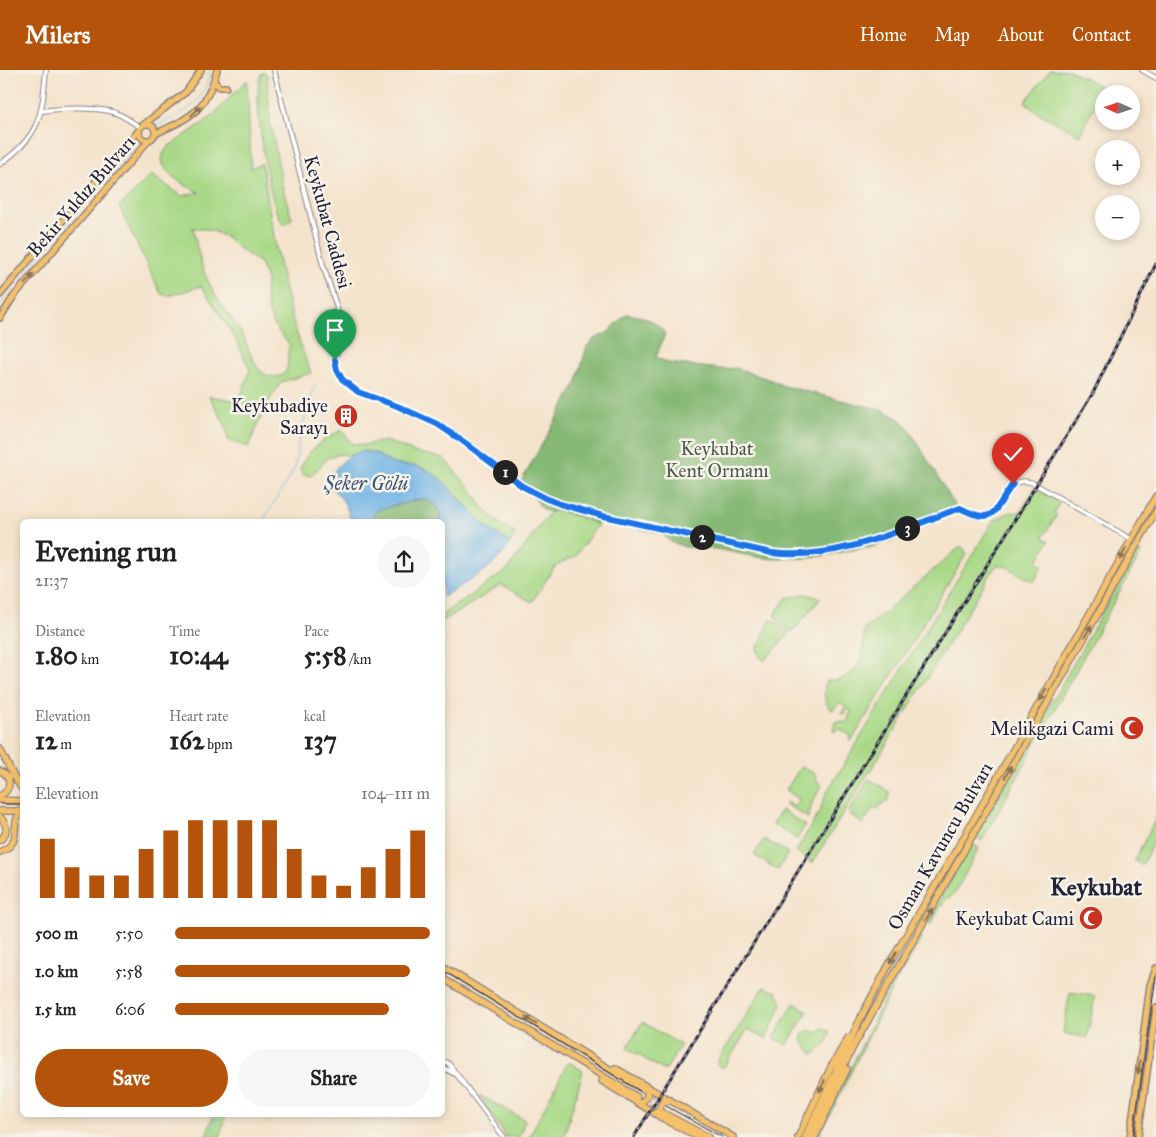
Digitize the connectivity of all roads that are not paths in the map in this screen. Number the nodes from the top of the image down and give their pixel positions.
1 (46, 70) edge
2 (201, 70) edge
3 (217, 70) edge
4 (274, 70) edge
5 (1142, 70) edge
6 (1156, 78) edge
7 (214, 81) junction
8 (226, 87) dead end
9 (42, 111) junction
10 (141, 127) junction
11 (155, 134) junction
12 (149, 140) junction
13 (0, 164) edge
14 (0, 295) edge
15 (0, 318) edge
16 (1156, 496) edge
17 (1156, 512) edge
18 (1131, 539) junction
19 (1137, 545) junction
20 (0, 749) edge
21 (0, 771) edge
22 (20, 786) edge
23 (0, 798) edge
24 (20, 801) edge
25 (0, 811) edge
26 (8, 811) junction
27 (20, 811) edge
28 (20, 813) edge
29 (0, 817) edge
30 (15, 824) junction
31 (0, 840) edge
32 (0, 852) edge
33 (445, 968) edge
34 (1156, 968) edge
35 (445, 980) edge
36 (1156, 1008) edge
37 (863, 1013) junction
38 (870, 1017) junction
39 (445, 1062) edge
40 (445, 1069) edge
41 (457, 1075) junction
42 (643, 1087) junction
43 (636, 1100) junction
44 (668, 1102) junction
45 (661, 1115) junction
46 (504, 1137) edge
47 (698, 1137) edge
48 (708, 1137) edge
49 (731, 1137) edge
50 (798, 1137) edge
51 (805, 1137) edge
52 (810, 1137) edge
53 (815, 1137) edge
54 (1130, 1137) edge
55 (1138, 1137) edge

1 - 9 street
2 - 10 main road, Bekir Yıldız Bulvarı
3 - 7 main road, Bekir Yıldız Bulvarı
4 - 18 street, Keykubat Caddesi
5 - 6 street
7 - 8 main road
11 -> 7 main road, Bekir Yıldız Bulvarı
9 - 10 street
9 - 13 street
10 - 11 main road
10 - 12 main road
10 - 14 main road, Bekir Yıldız Bulvarı
11 - 12 main road
15 -> 12 main road, Bekir Yıldız Bulvarı
16 - 18 highway, Osman Kavuncu Bulvarı
17 - 19 highway, Osman Kavuncu Bulvarı
18 - 19 highway
18 -> 37 highway, Osman Kavuncu Bulvarı
38 -> 19 highway, Osman Kavuncu Bulvarı
20 - 22 highway
21 - 23 highway
23 - 24 highway
25 - 26 highway
26 - 27 highway
26 - 30 highway
28 - 30 highway
29 - 31 highway
30 - 32 highway
42 -> 33 highway
34 -> 54 main road
35 - 43 highway
36 - 55 main road
37 -> 50 highway
37 - 51 highway, Osman Kavuncu Bulvarı
38 - 52 highway, Osman Kavuncu Bulvarı
38 - 53 highway
39 - 41 street
40 - 41 street
41 - 46 street
42 - 43 highway
42 - 44 highway
43 - 45 highway
44 - 45 highway
44 - 49 highway
45 - 47 highway
45 - 48 highway

